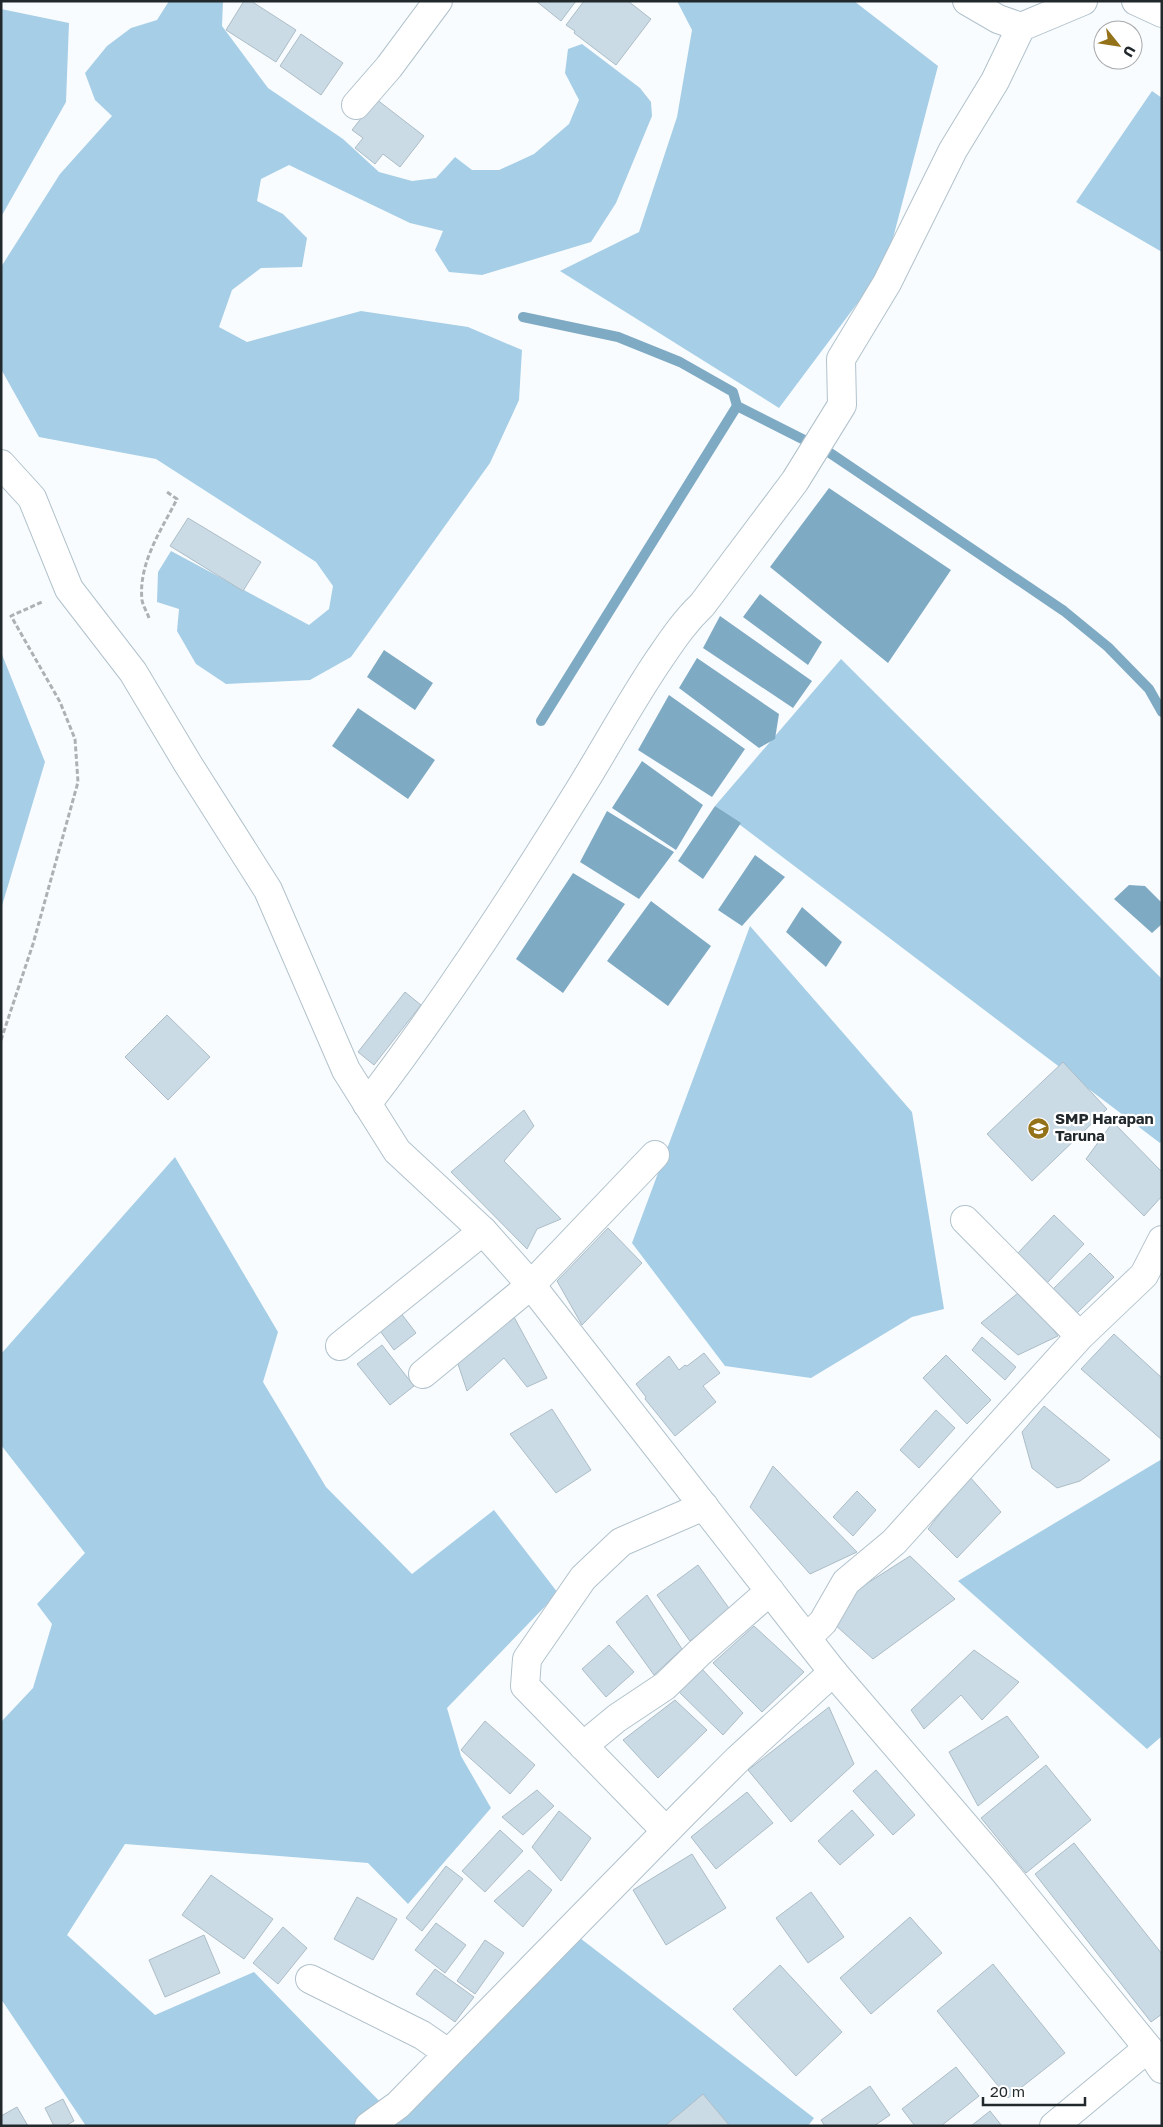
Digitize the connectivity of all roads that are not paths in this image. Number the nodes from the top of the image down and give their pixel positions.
1 (438, 1) edge
2 (967, 1) edge
3 (1083, 1) edge
4 (1136, 1) edge
5 (1162, 13) edge
6 (1021, 27) junction
7 (356, 105) dead end
8 (1, 464) edge
9 (367, 1104) junction
10 (655, 1154) dead end
11 (965, 1220) dead end
12 (483, 1231) junction
13 (1162, 1240) edge
14 (1153, 1282) edge
15 (531, 1285) junction
16 (1080, 1336) junction
17 (340, 1346) dead end
18 (423, 1374) dead end
19 (704, 1506) junction
20 (770, 1591) junction
21 (807, 1638) junction
22 (833, 1672) junction
23 (583, 1746) junction
24 (666, 1831) junction
25 (310, 1979) dead end
26 (448, 2053) junction
27 (1155, 2059) edge
28 (369, 2126) edge
29 (1054, 2126) edge

1 - 7 street
2 - 6 street
3 - 6 street
4 - 5 street
6 - 9 street
8 - 9 street
9 - 12 street
10 - 15 street
11 - 16 street
12 - 15 street
12 - 17 street
13 - 14 street
14 - 16 street
15 - 18 street
15 - 19 street
16 - 21 street
19 - 20 street
19 - 23 street
20 - 21 street
20 - 23 street
21 - 22 street
22 - 24 street
22 - 27 street
23 - 24 street
24 - 26 street
25 - 26 street
26 - 28 street
27 - 29 street

